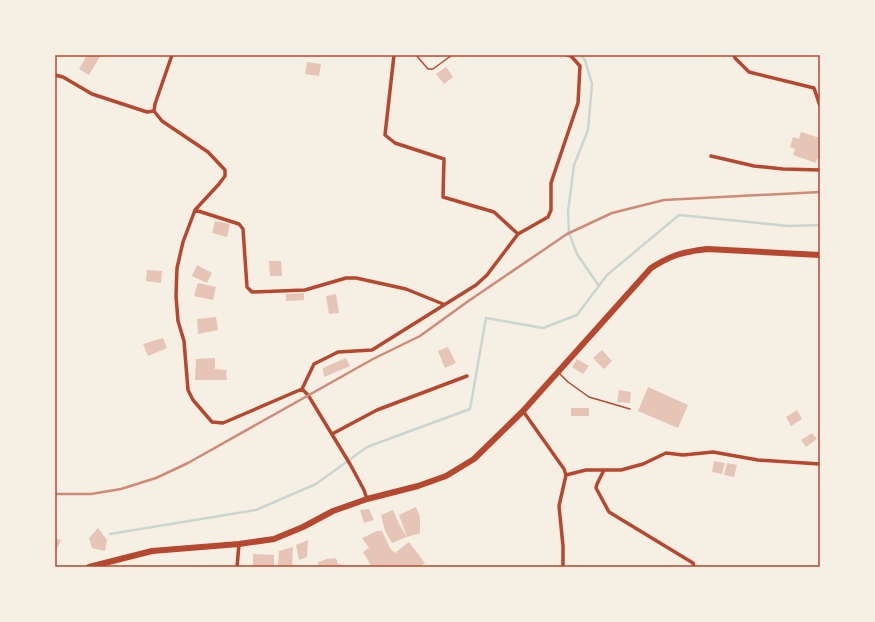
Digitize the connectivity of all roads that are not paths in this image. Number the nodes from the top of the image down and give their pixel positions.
1 (172, 55) edge
2 (394, 55) edge
3 (416, 55) edge
4 (452, 55) edge
5 (567, 55) edge
6 (734, 55) edge
7 (55, 75) edge
8 (820, 106) edge
9 (154, 111) junction
10 (711, 156) dead end
11 (820, 170) edge
12 (195, 210) junction
13 (518, 234) junction
14 (820, 255) edge
15 (443, 304) junction
16 (558, 372) junction
17 (467, 376) dead end
18 (302, 389) junction
19 (630, 409) dead end
20 (523, 411) junction
21 (332, 434) junction
22 (820, 464) edge
23 (604, 470) junction
24 (566, 475) junction
25 (367, 499) junction
26 (239, 544) junction
27 (89, 567) edge
28 (237, 567) edge
29 (563, 567) edge
30 (694, 567) edge

1 - 9 street
2 - 13 street
3 - 4 lane
5 - 13 street
6 - 8 street
7 - 9 street
9 - 12 street
10 - 11 street
12 - 15 street
12 - 18 street
13 - 15 street
14 - 16 highway
15 - 18 street
16 - 19 lane
16 - 20 highway
17 - 21 street
18 - 21 street
20 - 24 street
20 - 25 highway
21 - 25 street
22 - 23 street
23 - 24 street
23 - 30 street
24 - 29 street
25 - 26 highway
26 - 27 highway
26 - 28 street

